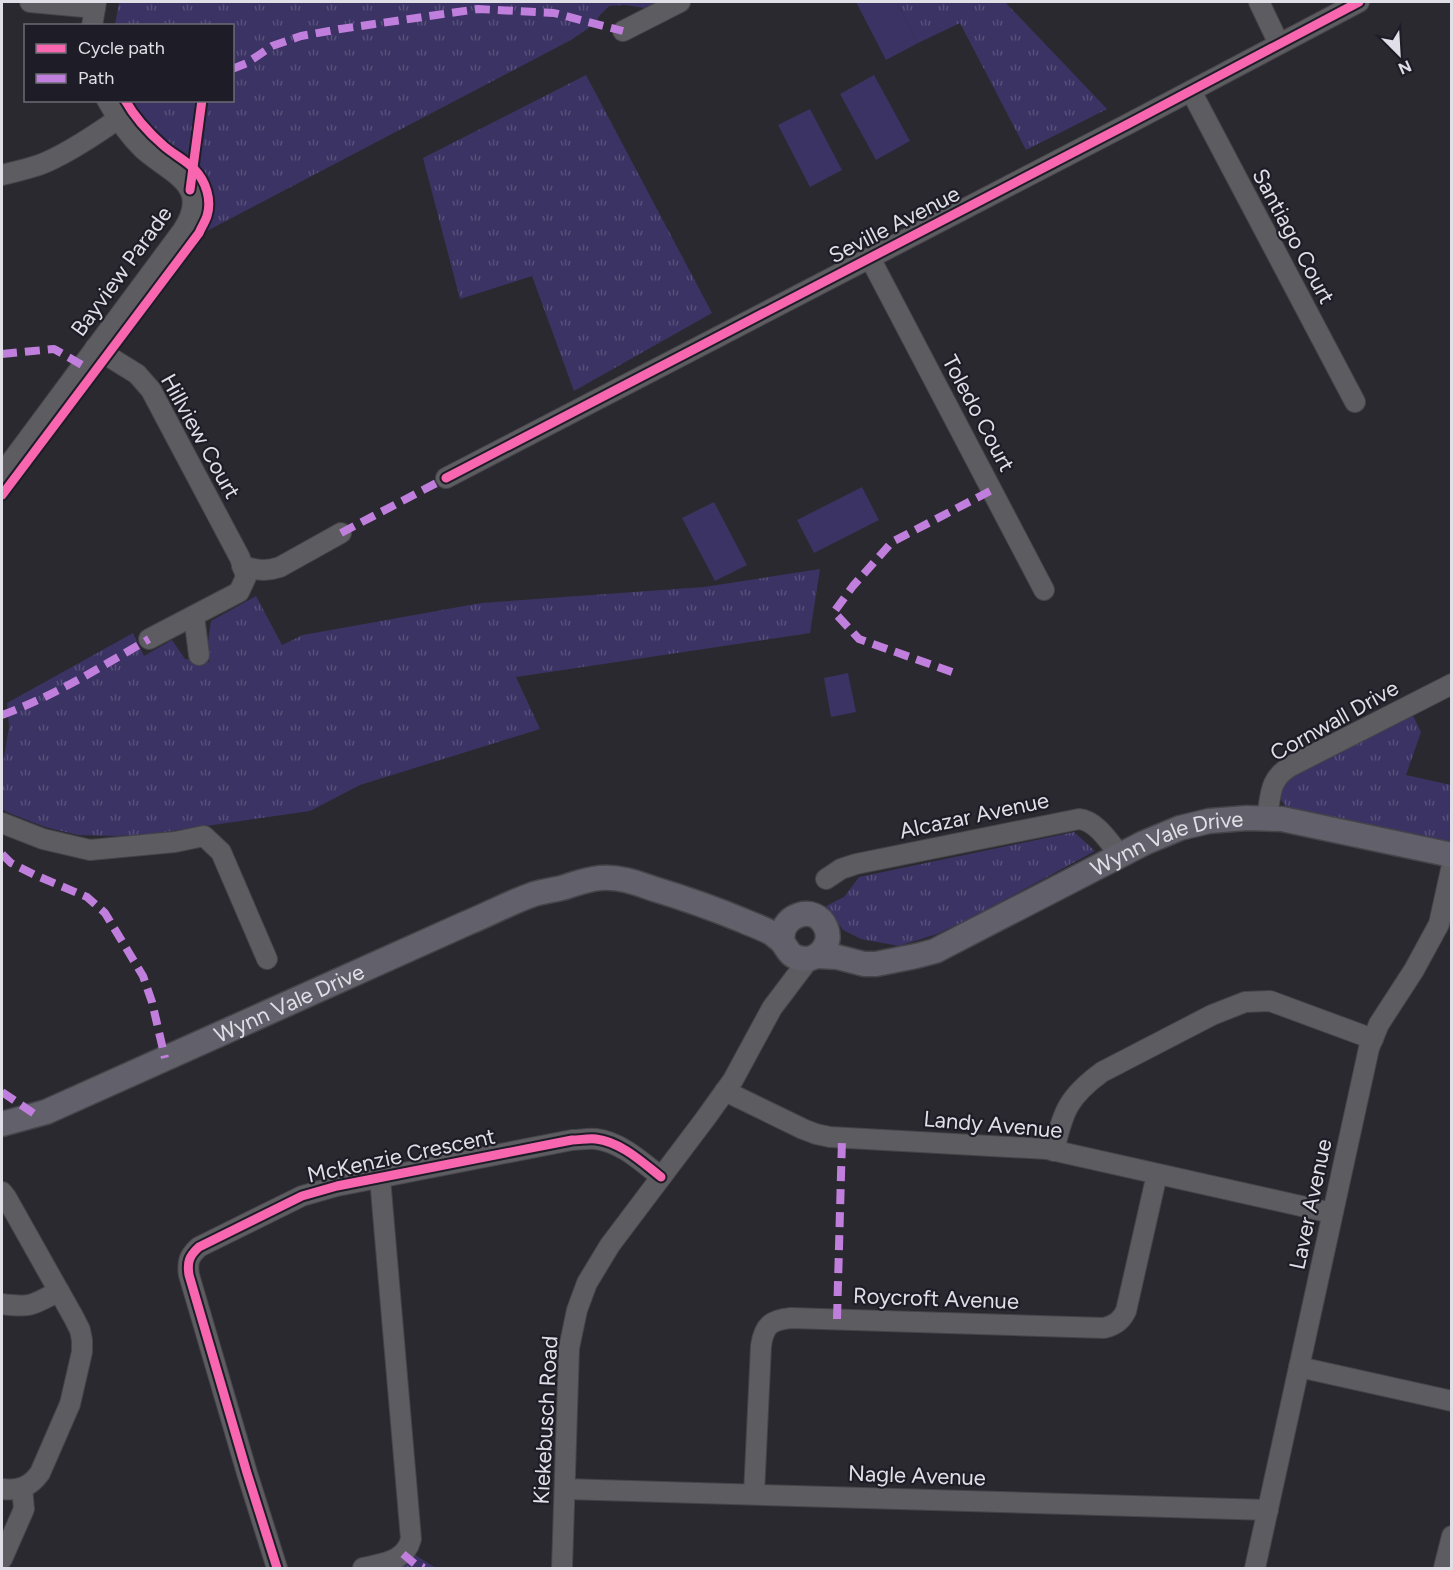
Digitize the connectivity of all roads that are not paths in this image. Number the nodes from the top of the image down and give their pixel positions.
1 (30, 2) edge
2 (680, 2) edge
3 (1259, 2) edge
4 (1359, 2) edge
5 (94, 12) edge
6 (623, 31) dead end
7 (1279, 44) junction
8 (1191, 91) junction
9 (108, 102) edge
10 (118, 119) junction
11 (2, 175) edge
12 (870, 258) junction
13 (95, 348) junction
14 (1354, 402) dead end
15 (2, 474) edge
16 (446, 478) dead end
17 (341, 533) dead end
18 (242, 566) junction
19 (1044, 590) dead end
20 (194, 616) junction
21 (149, 639) dead end
22 (199, 655) dead end
23 (1452, 684) edge
24 (1267, 818) junction
25 (2, 823) edge
26 (1120, 855) junction
27 (1452, 855) edge
28 (1452, 865) edge
29 (826, 879) dead end
30 (533, 895) junction
31 (792, 918) junction
32 (1446, 920) edge
33 (826, 928) junction
34 (800, 953) junction
35 (267, 959) dead end
36 (901, 959) junction
37 (1373, 1039) junction
38 (725, 1092) junction
39 (46, 1112) junction
40 (2, 1124) edge
41 (2, 1142) edge
42 (1054, 1150) junction
43 (1156, 1174) junction
44 (662, 1177) junction
45 (380, 1178) junction
46 (3, 1191) edge
47 (1332, 1213) junction
48 (59, 1291) junction
49 (2, 1304) edge
50 (1299, 1366) junction
51 (1452, 1401) edge
52 (22, 1488) junction
53 (2, 1489) edge
54 (565, 1489) junction
55 (754, 1494) junction
56 (1268, 1510) junction
57 (1452, 1536) edge
58 (2, 1559) edge
59 (277, 1569) edge
60 (363, 1569) edge
61 (562, 1569) edge
62 (1255, 1569) edge
63 (1444, 1569) edge

1 - 5 street
2 - 6 street
3 - 7 street
4 - 7 street, Seville Avenue
7 - 8 street, Seville Avenue
8 - 12 street, Seville Avenue
8 - 14 street, Santiago Court
9 - 10 street, Bayview Parade
10 - 11 street
10 - 13 street, Bayview Parade
12 - 16 street, Seville Avenue
12 - 19 street, Toledo Court
13 - 15 street, Bayview Parade
13 - 18 street, Hillview Court
17 - 18 street
18 - 20 street
20 - 21 street
20 - 22 street
23 - 24 street, Cornwall Drive
24 - 26 main road, Wynn Vale Drive
24 - 27 main road, Wynn Vale Drive
25 - 35 street
26 - 29 street, Alcazar Avenue
26 - 36 main road, Wynn Vale Drive
28 - 32 street, Laver Avenue
30 - 31 main road, Wynn Vale Drive
30 - 34 main road, Wynn Vale Drive
30 - 39 main road, Wynn Vale Drive
31 - 33 main road
31 - 34 main road
32 - 37 street, Laver Avenue
33 - 34 main road
33 - 36 main road, Wynn Vale Drive
34 - 36 main road, Wynn Vale Drive
34 - 38 street, Kiekebusch Road
37 - 42 street
37 - 47 street, Laver Avenue
38 - 42 street, Landy Avenue
38 - 44 street, Kiekebusch Road
39 - 40 main road, Wynn Vale Drive
39 - 41 main road, Wynn Vale Drive
42 - 43 street, Landy Avenue
43 - 47 street, Landy Avenue
43 - 55 street, Roycroft Avenue
44 - 45 street, McKenzie Crescent
44 - 54 street, Kiekebusch Road
45 - 59 street, McKenzie Crescent
45 - 60 street, McKenzie Crescent
46 - 48 street
47 - 50 street, Laver Avenue
48 - 49 street
48 - 52 street
50 - 51 street
50 - 56 street, Laver Avenue
52 - 53 street
52 - 58 street
54 - 55 street, Nagle Avenue
54 - 61 street, Kiekebusch Road
55 - 56 street, Nagle Avenue
56 - 62 street, Laver Avenue
57 - 63 street

